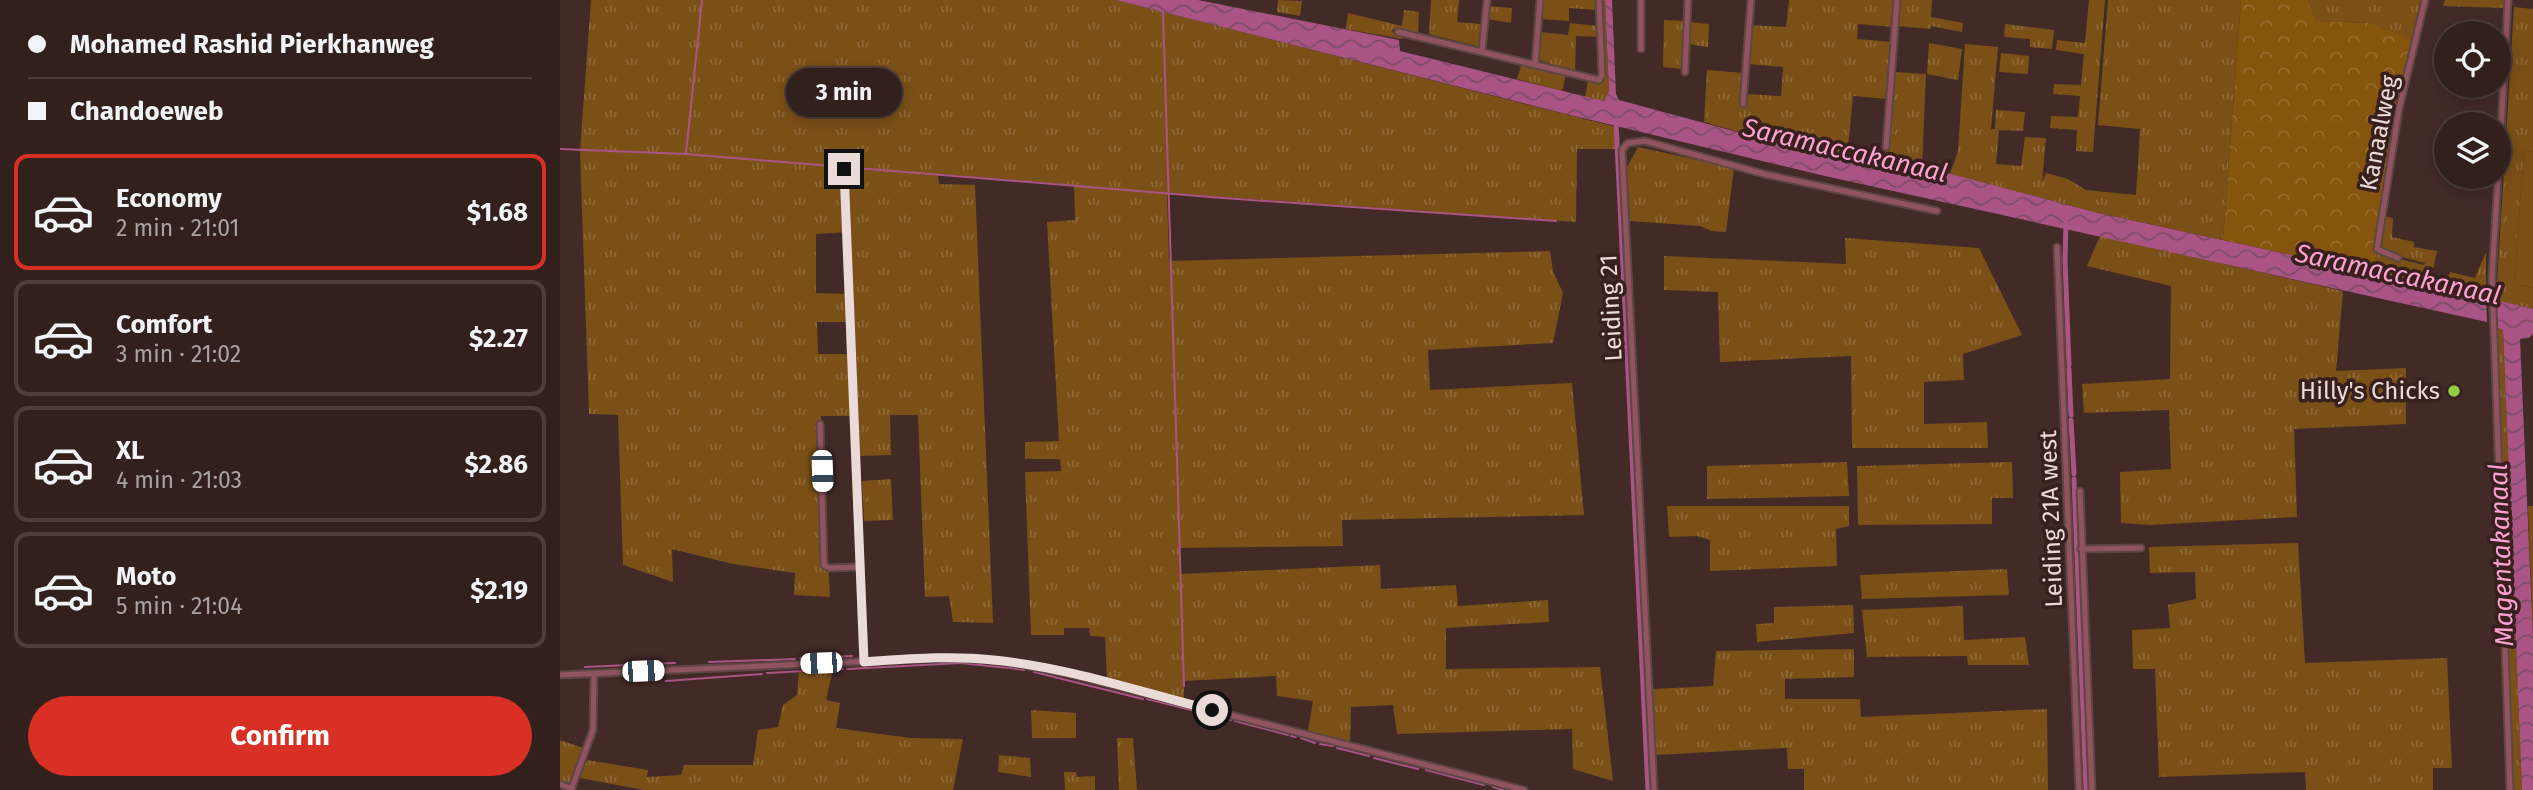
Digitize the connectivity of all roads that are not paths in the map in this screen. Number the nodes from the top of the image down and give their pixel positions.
1 (1487, 0) edge
2 (1540, 0) edge
3 (1599, 0) edge
4 (1641, 0) edge
5 (1688, 0) edge
6 (1751, 0) edge
7 (1897, 0) edge
8 (2425, 0) edge
9 (2508, 0) edge
10 (1398, 32) dead end
11 (1641, 49) dead end
12 (1482, 51) junction
13 (1535, 65) junction
14 (1685, 72) dead end
15 (1744, 104) dead end
16 (2502, 112) edge
17 (1886, 147) dead end
18 (844, 169) dead end
19 (2497, 189) edge
20 (1937, 211) dead end
21 (2057, 247) dead end
22 (2398, 258) dead end
23 (820, 424) dead end
24 (2080, 491) dead end
25 (2141, 548) dead end
26 (2081, 550) junction
27 (860, 567) junction
28 (864, 662) junction
29 (594, 674) junction
30 (560, 675) edge
31 (560, 784) edge
32 (572, 790) edge
33 (1524, 790) edge
34 (1654, 790) edge
35 (2080, 790) edge
36 (2092, 790) edge
37 (2510, 790) edge

1 - 12 street
2 - 13 street
3 - 13 street
4 - 11 street
5 - 14 street
6 - 15 street
7 - 17 street
8 - 22 street, Kanaalweg
9 - 16 street
10 - 12 street
12 - 13 street
18 - 27 street
19 - 37 street
20 - 34 street, Leiding 21
21 - 35 street, Leiding 21A west
23 - 27 street
24 - 26 street
25 - 26 street
26 - 36 street
27 - 28 street
28 - 29 street
28 - 33 street
29 - 30 street
29 - 32 street
31 - 32 street

